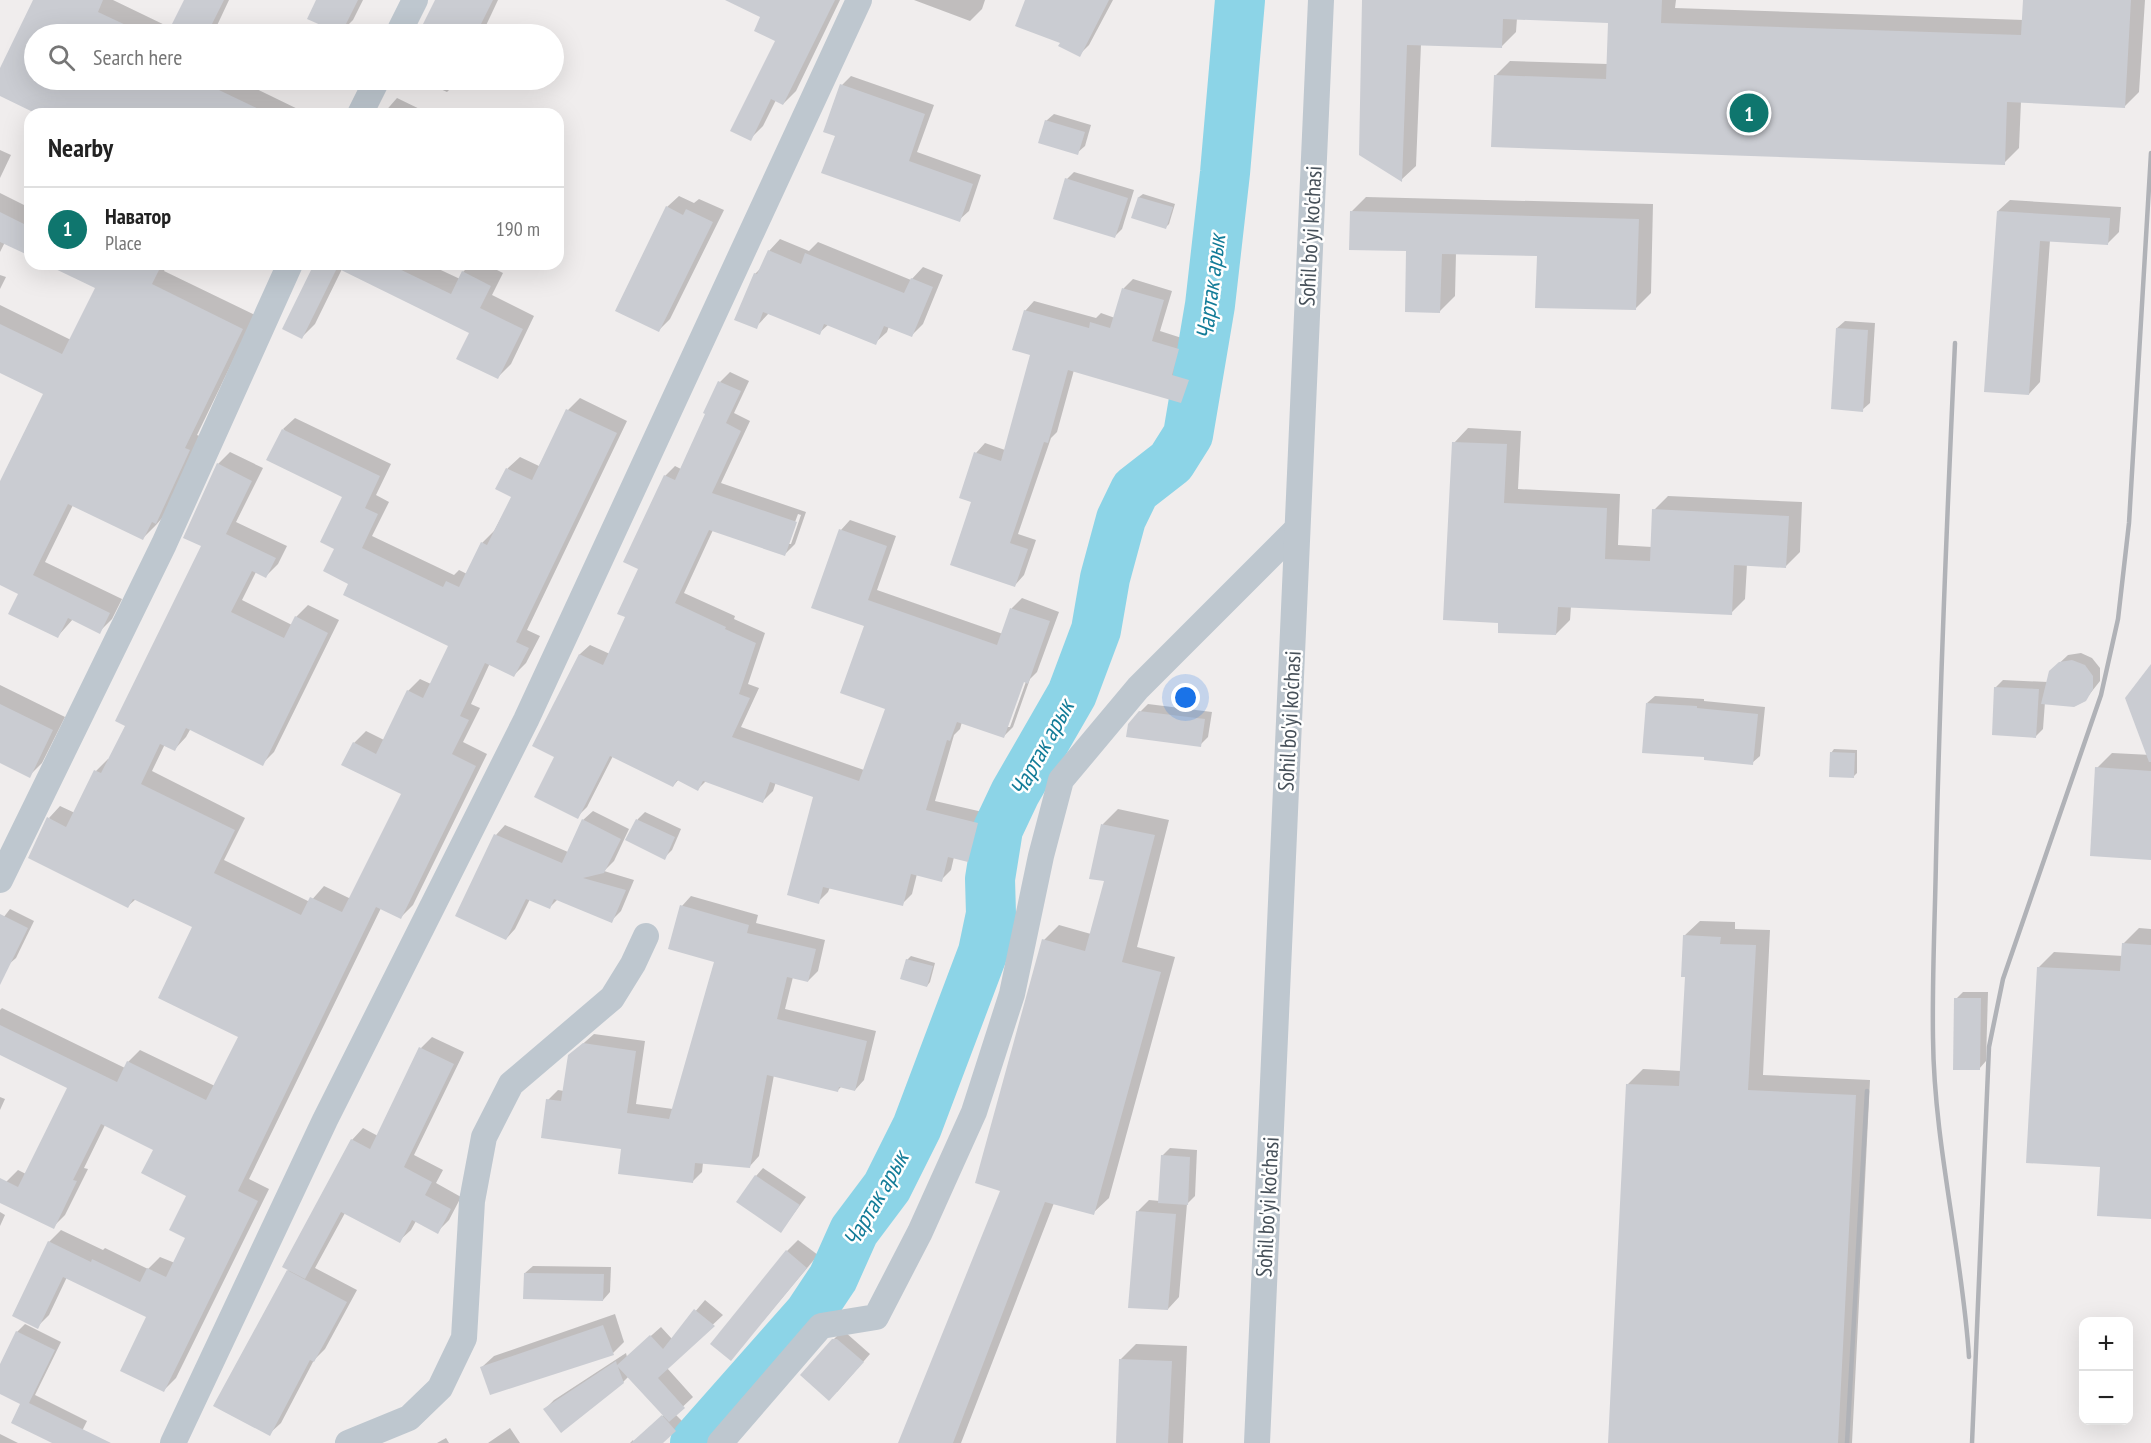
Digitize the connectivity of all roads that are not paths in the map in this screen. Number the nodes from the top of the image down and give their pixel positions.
1 (415, 0) edge
2 (859, 0) edge
3 (1321, 0) edge
4 (403, 24) edge
5 (372, 90) edge
6 (363, 108) edge
7 (287, 270) edge
8 (1297, 529) junction
9 (0, 880) edge
10 (646, 936) dead end
11 (173, 1443) edge
12 (348, 1443) edge
13 (720, 1443) edge
14 (1257, 1443) edge

1 - 4 street
2 - 11 street
3 - 8 street, Sohil bo'yi ko'chasi
5 - 6 street
7 - 9 street
8 - 13 street
8 - 14 street, Sohil bo'yi ko'chasi
10 - 12 street

